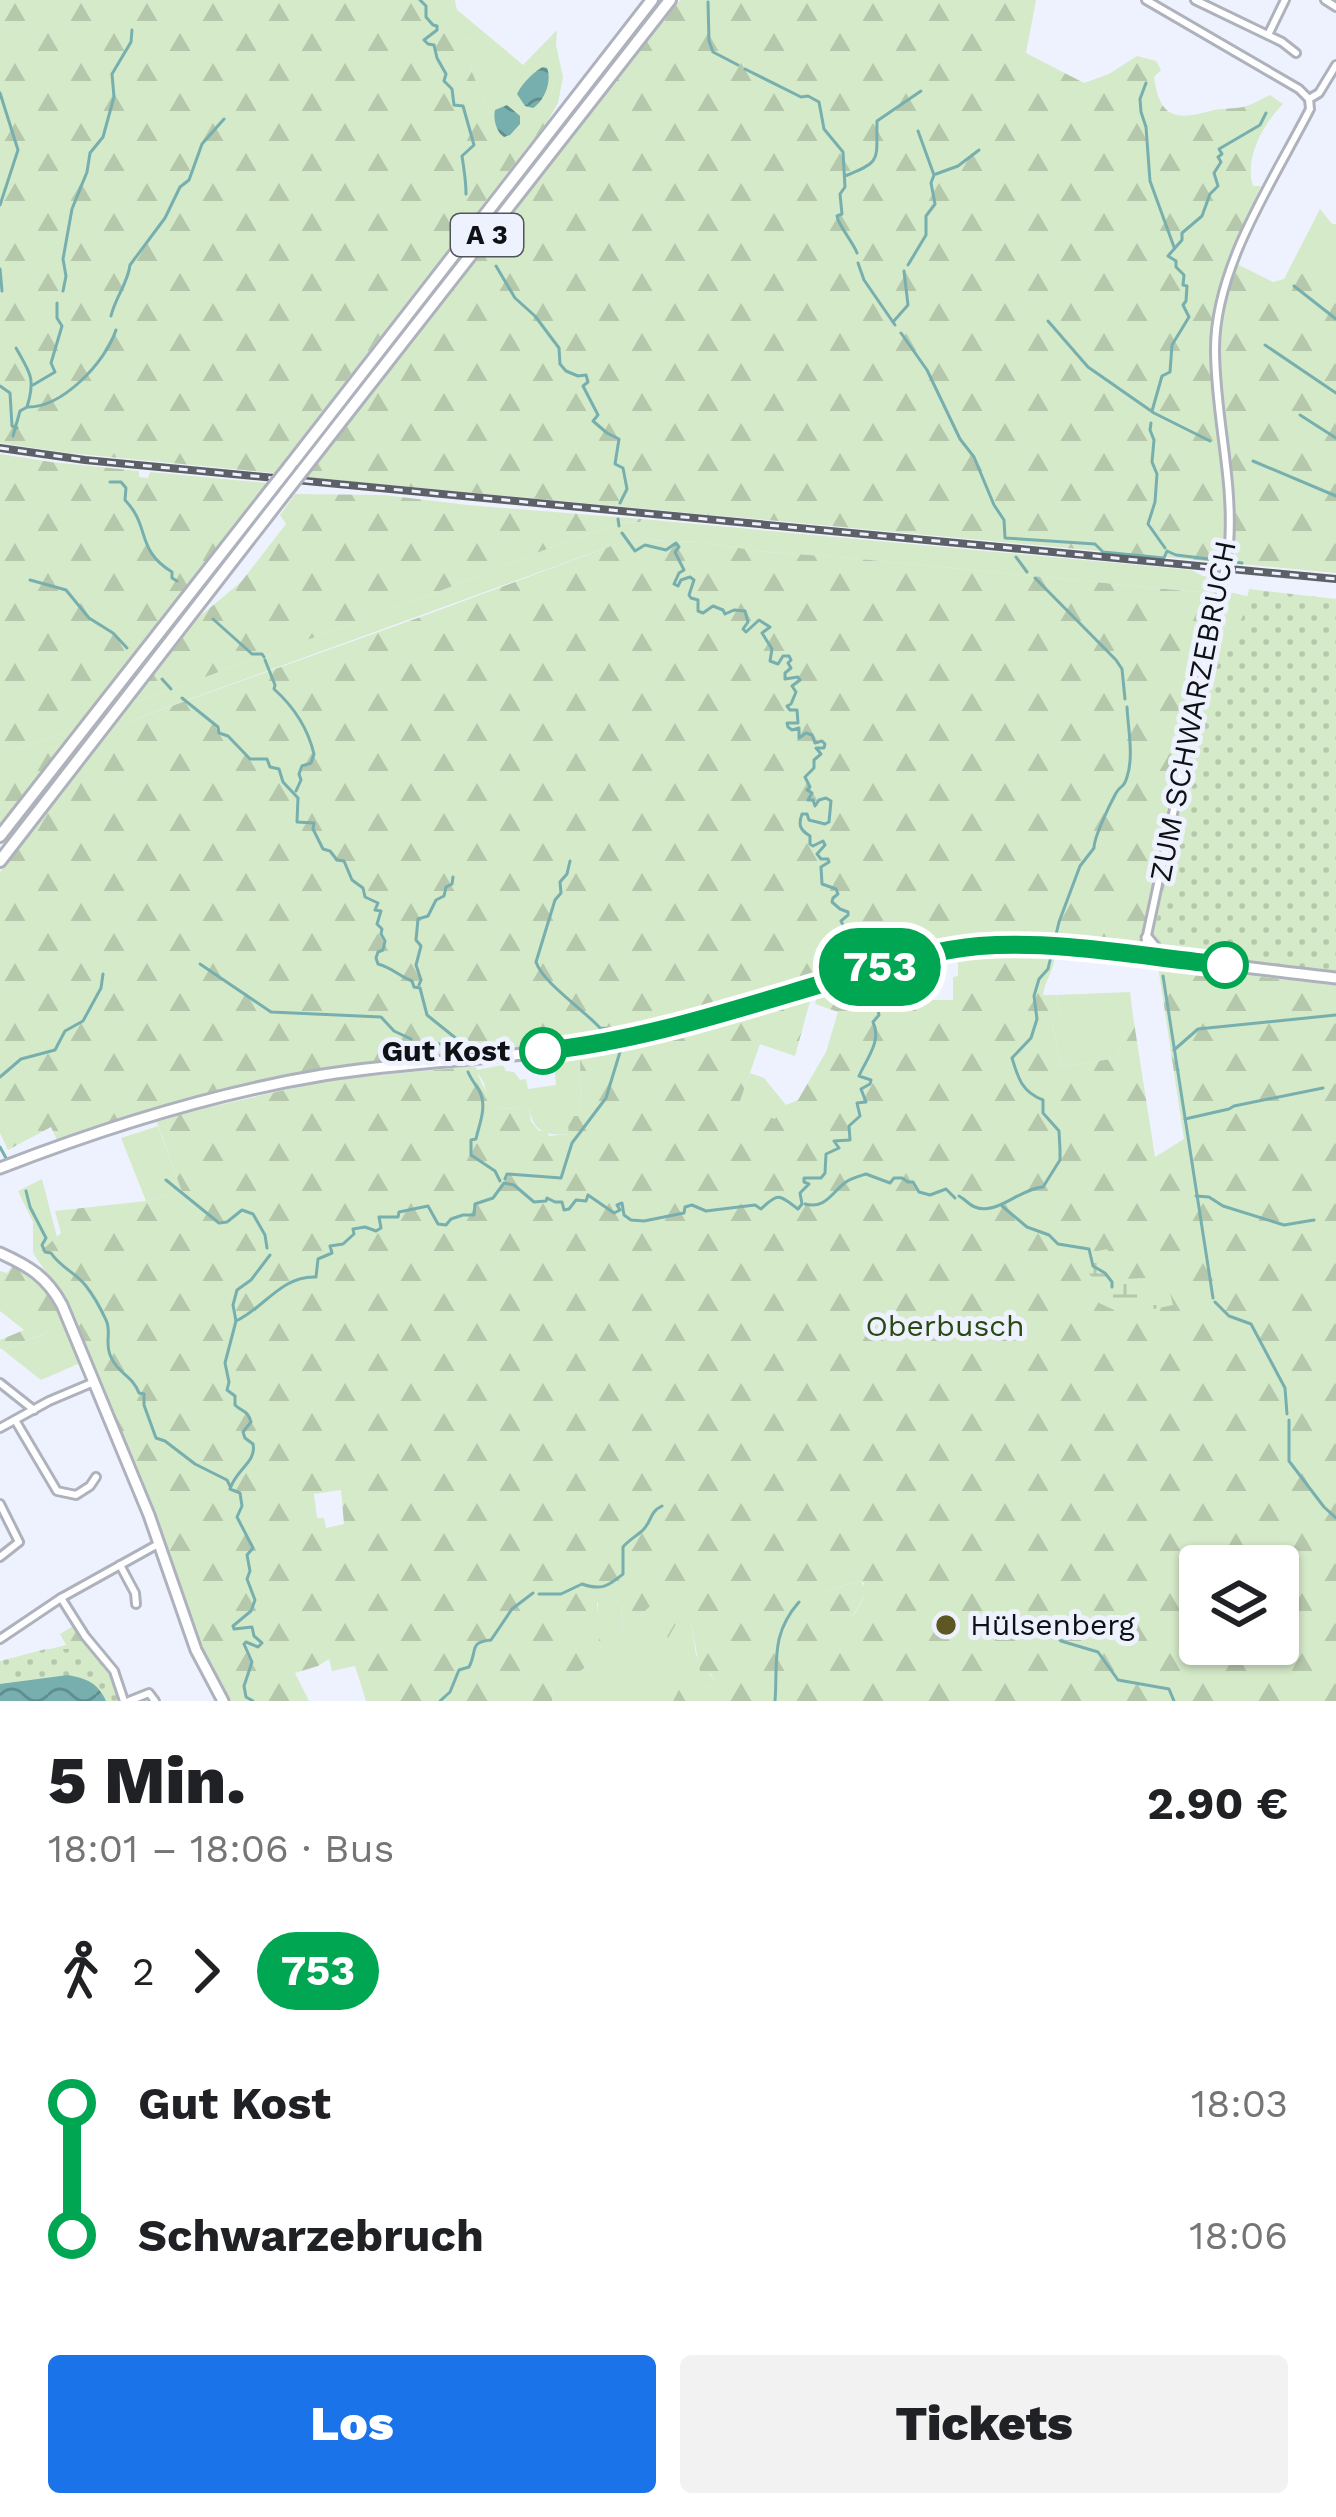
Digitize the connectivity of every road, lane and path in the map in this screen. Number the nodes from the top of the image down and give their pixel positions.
1 (652, 0) edge
2 (670, 0) edge
3 (1146, 0) edge
4 (1195, 0) edge
5 (1285, 0) edge
6 (1324, 0) edge
7 (1336, 7) edge
8 (1268, 35) junction
9 (1296, 53) dead end
10 (1336, 65) edge
11 (565, 99) dead end
12 (1309, 99) junction
13 (547, 135) junction
14 (0, 836) edge
15 (0, 861) edge
16 (1147, 938) junction
17 (1143, 956) junction
18 (1165, 958) junction
19 (1336, 978) edge
20 (0, 1168) edge
21 (0, 1253) edge
22 (94, 1382) junction
23 (0, 1383) edge
24 (34, 1410) junction
25 (14, 1420) junction
26 (0, 1428) edge
27 (96, 1477) dead end
28 (0, 1504) edge
29 (160, 1543) junction
30 (0, 1557) edge
31 (120, 1565) junction
32 (61, 1598) junction
33 (136, 1604) dead end
34 (0, 1639) edge
35 (126, 1701) edge
36 (155, 1701) edge
37 (223, 1701) edge

1 - 13 highway, A 3
2 - 15 highway, A 3, bridge
3 - 12 street
4 - 8 street
5 - 8 street
6 - 7 street
8 - 9 street
10 - 12 street, ZUM SCHWARZEBRUCH
11 - 13 highway
12 - 16 street, ZUM SCHWARZEBRUCH, bridge
13 - 14 highway, A 3, bridge
16 - 17 street, ZUM SCHWARZEBRUCH
16 - 18 main road
17 - 18 main road
17 - 20 main road
18 - 19 main road
21 - 22 main road
22 - 24 street
22 - 29 main road
23 - 24 street
24 - 25 street
25 - 26 street
25 - 27 street
28 - 30 street
29 - 31 street
29 - 37 main road
31 - 32 street
31 - 33 street
32 - 34 street
32 - 35 street
35 - 36 street

